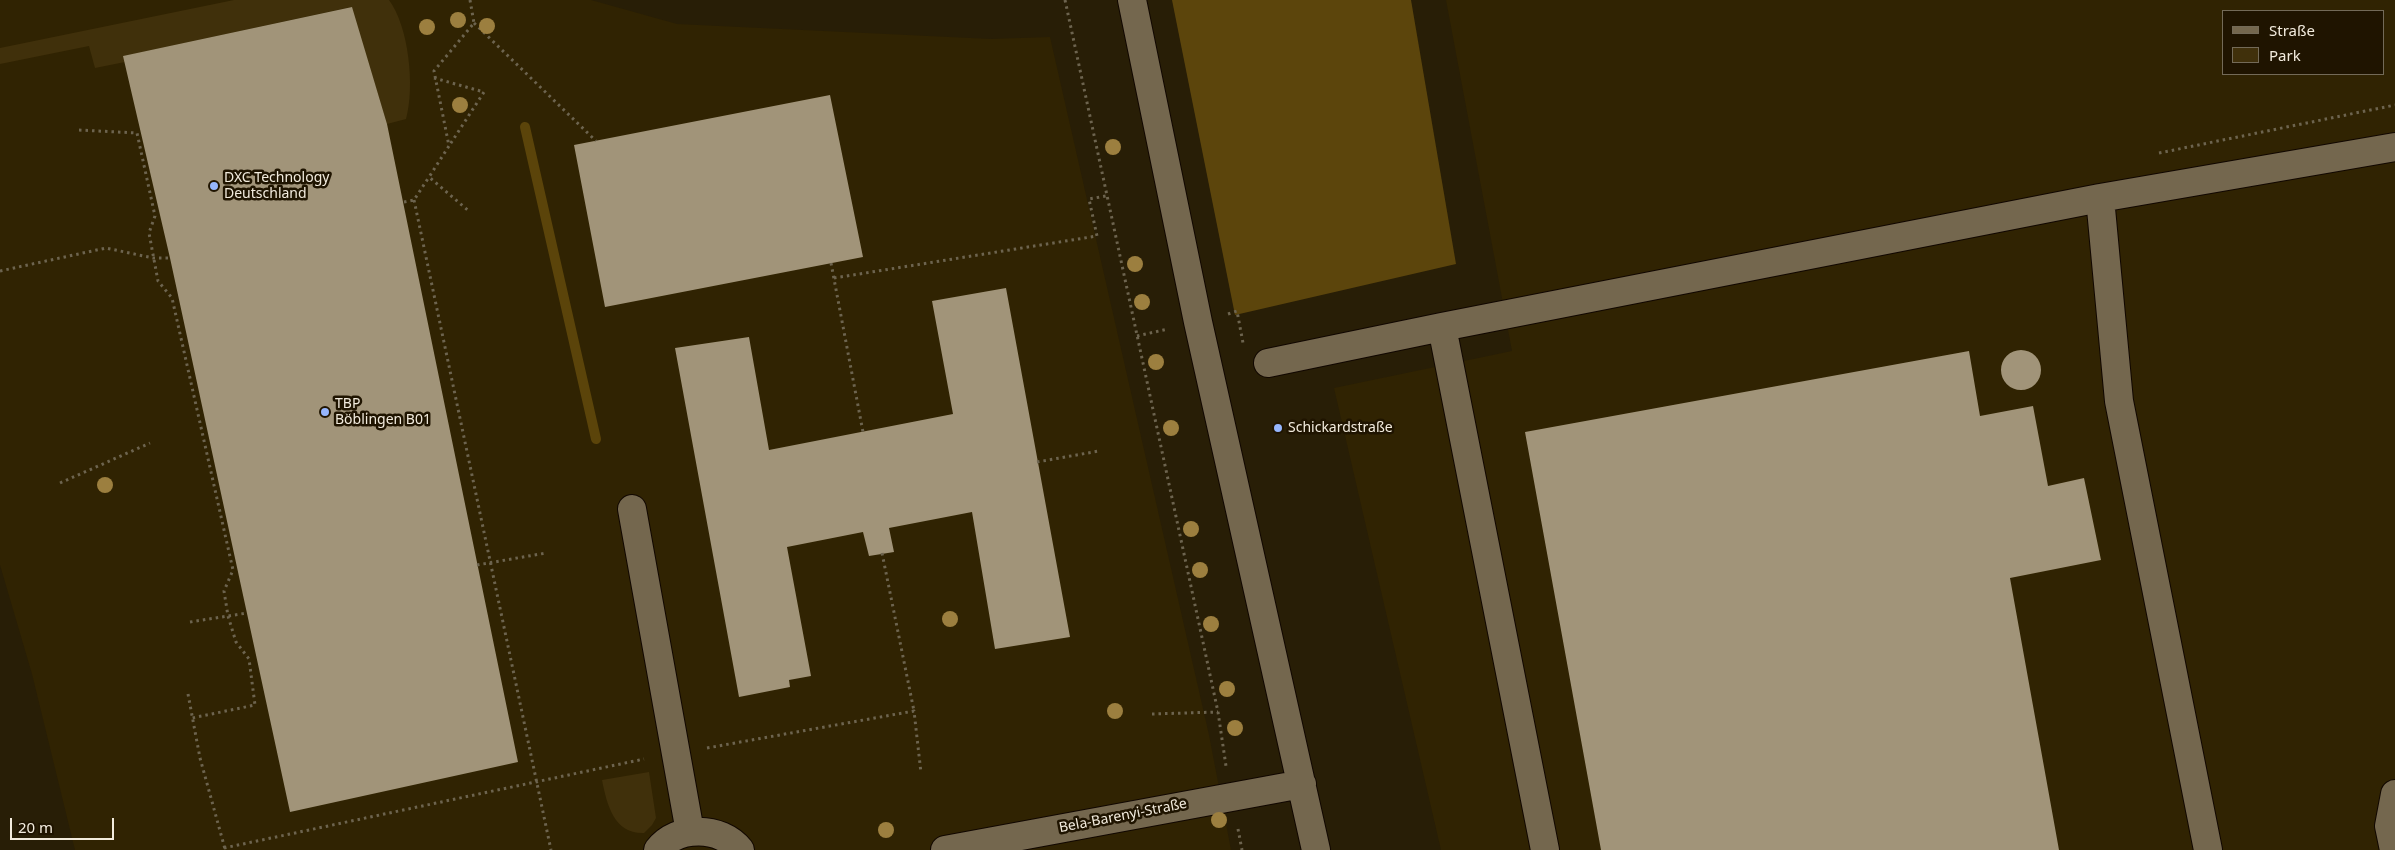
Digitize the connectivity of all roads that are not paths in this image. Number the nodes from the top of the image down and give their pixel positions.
1 (1132, 0) edge
2 (2395, 147) edge
3 (2100, 198) junction
4 (1442, 327) junction
5 (1268, 363) road end
6 (632, 508) dead end
7 (1302, 784) junction
8 (2395, 794) edge
9 (690, 832) junction
10 (658, 850) edge
11 (740, 850) edge
12 (945, 850) edge
13 (1316, 850) edge
14 (1545, 850) edge
15 (2208, 850) edge
16 (2394, 850) edge

1 - 7 street
2 - 3 street
3 - 4 street
3 - 15 street
4 - 5 street
4 - 14 street
6 - 9 street
7 - 12 street, Bela-Barenyi-Straße
7 - 13 street
8 - 16 street
9 - 10 street
9 - 11 street

